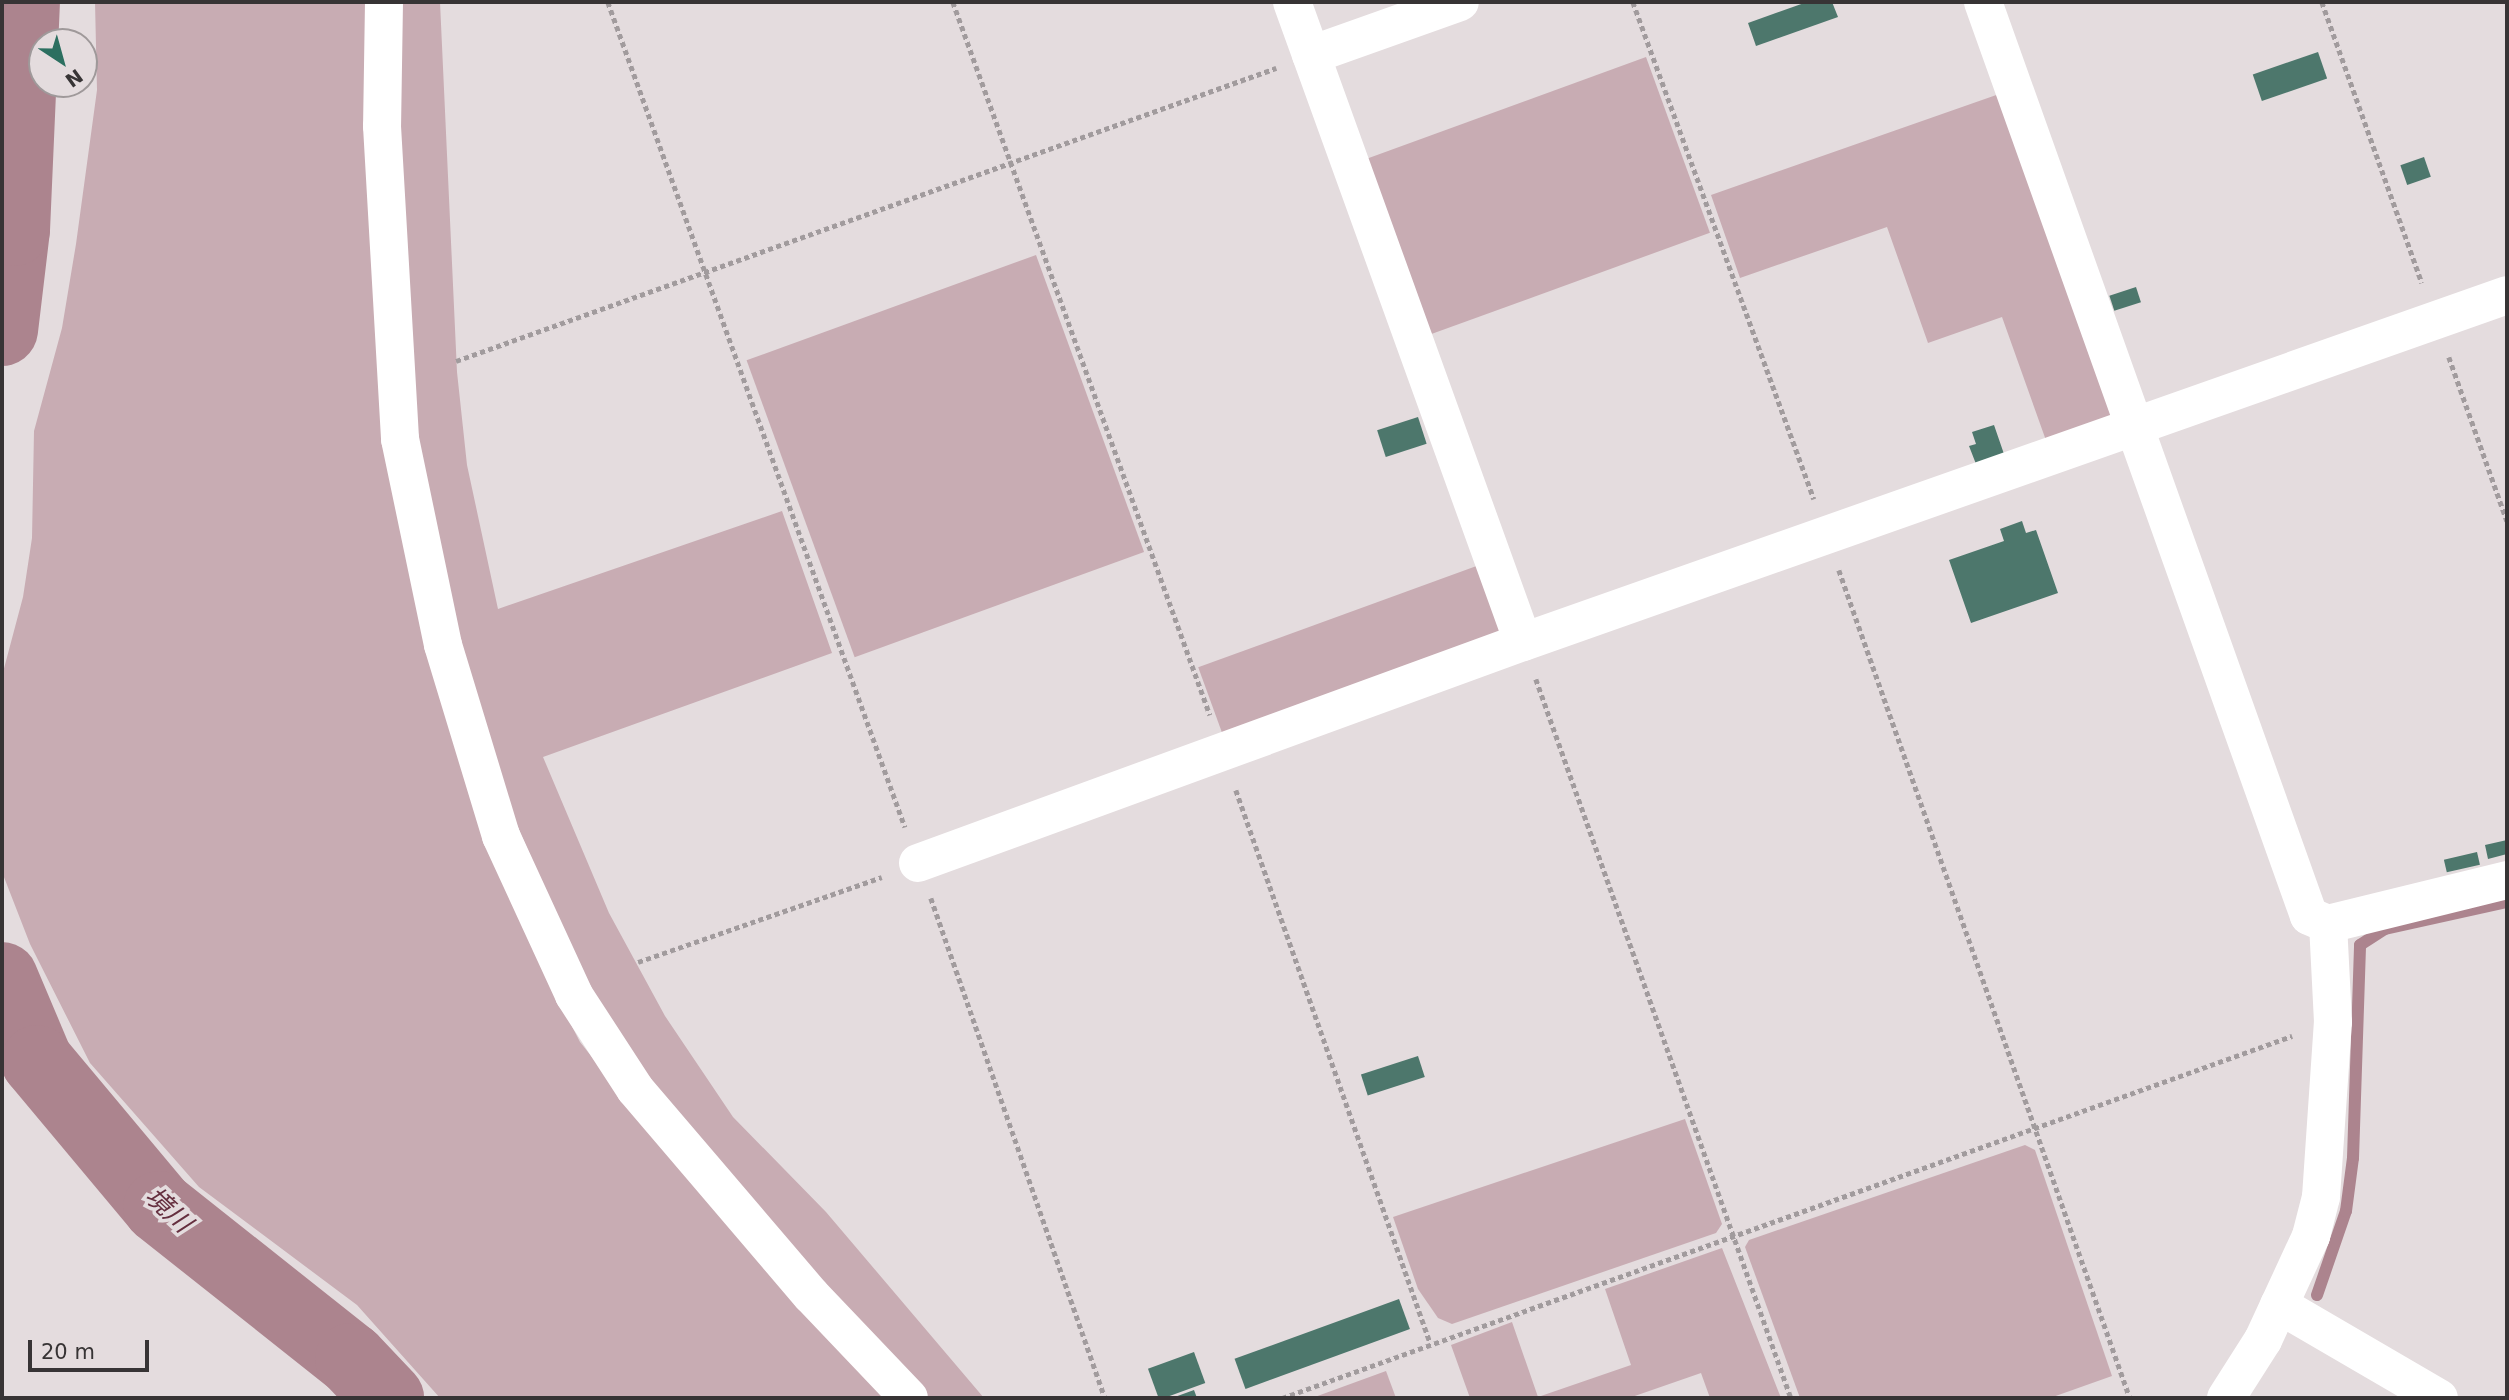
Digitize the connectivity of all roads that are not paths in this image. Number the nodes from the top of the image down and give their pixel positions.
1 (384, 2) edge
2 (1292, 2) edge
3 (1460, 2) edge
4 (1983, 2) edge
5 (1311, 55) junction
6 (2507, 295) edge
7 (2133, 426) junction
8 (1523, 642) junction
9 (918, 863) road end
10 (2507, 880) edge
11 (2328, 924) junction
12 (2279, 1305) junction
13 (909, 1398) edge
14 (2226, 1398) edge
15 (2439, 1398) edge

1 - 13 street
2 - 5 street
3 - 5 street
4 - 7 street
5 - 8 street
6 - 7 street
7 - 8 street
7 - 11 street
8 - 9 street
10 - 11 street
11 - 12 street
12 - 14 street
12 - 15 street

